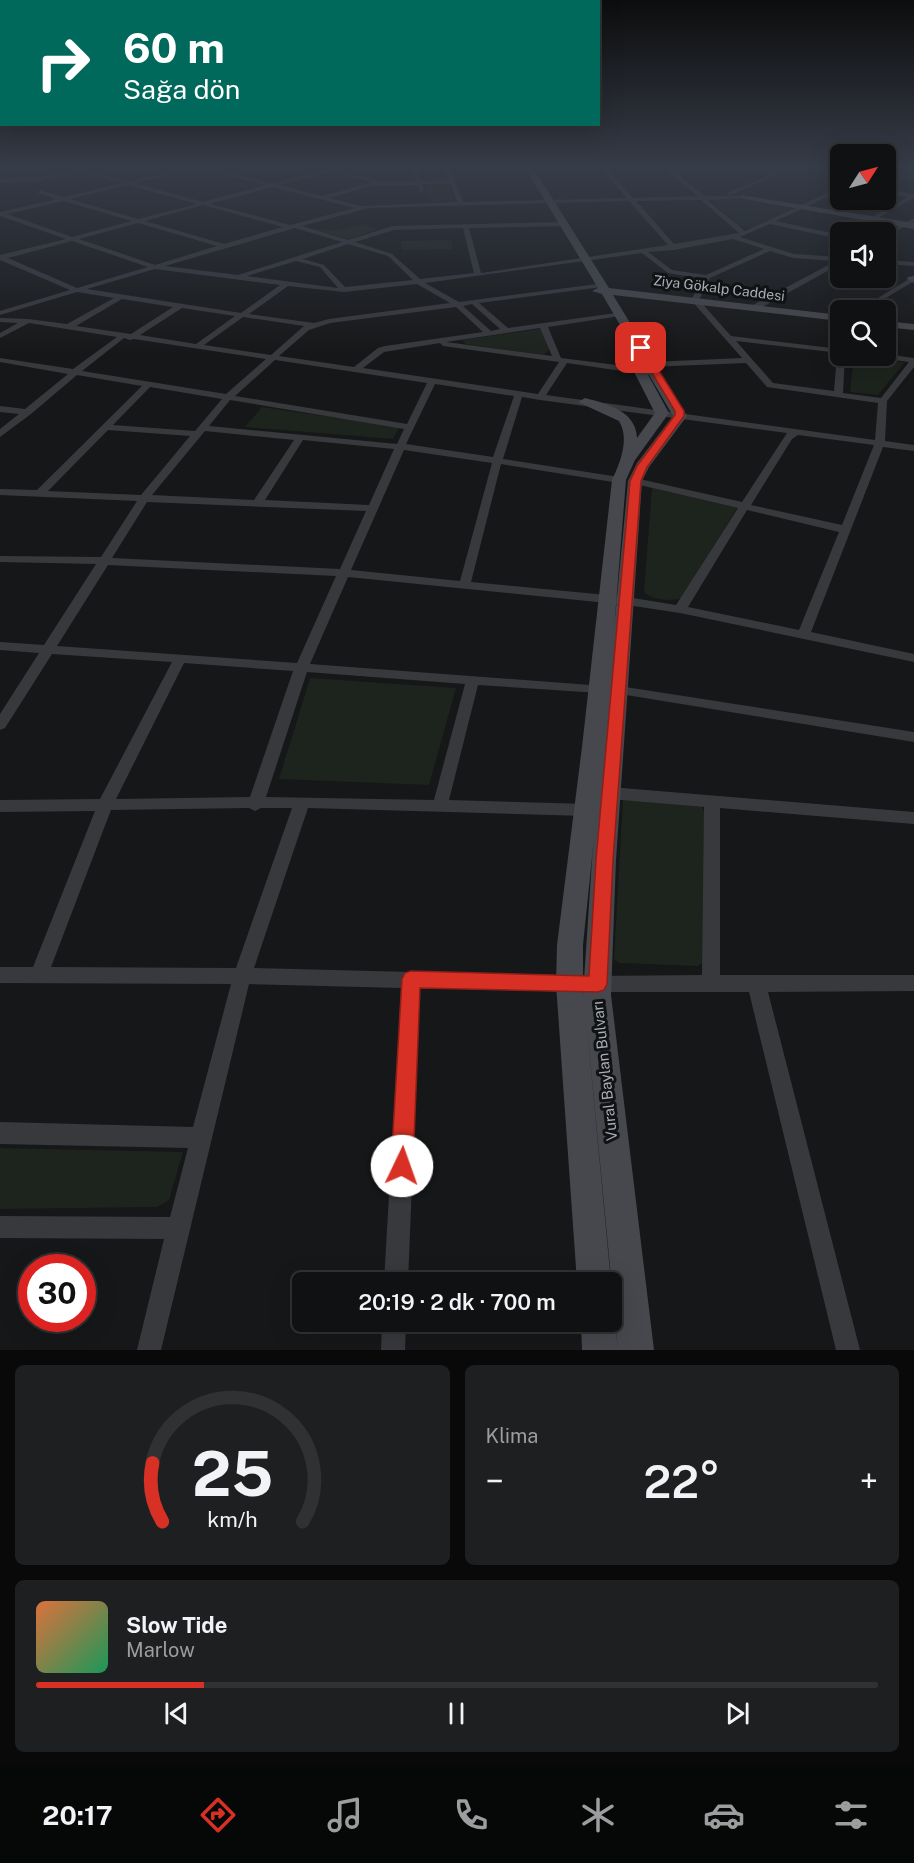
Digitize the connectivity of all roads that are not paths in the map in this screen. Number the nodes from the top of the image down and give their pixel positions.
1 (48, 229) edge
2 (111, 229) edge
3 (163, 229) edge
4 (282, 229) edge
5 (303, 229) edge
6 (390, 229) edge
7 (464, 229) edge
8 (563, 229) edge
9 (657, 229) edge
10 (738, 229) edge
11 (755, 229) edge
12 (803, 229) edge
13 (744, 234) junction
14 (830, 235) edge
15 (734, 237) junction
16 (76, 238) junction
17 (348, 241) junction
18 (223, 246) junction
19 (674, 248) junction
20 (768, 249) junction
21 (644, 252) junction
22 (1, 257) edge
23 (296, 259) junction
24 (830, 259) edge
25 (582, 261) junction
26 (896, 263) edge
27 (914, 264) edge
28 (830, 266) edge
29 (155, 267) junction
30 (478, 275) junction
31 (236, 277) junction
32 (707, 277) junction
33 (913, 279) edge
34 (419, 282) junction
35 (285, 284) junction
36 (598, 288) junction
37 (76, 290) junction
38 (344, 290) junction
39 (121, 297) junction
40 (695, 300) junction
41 (878, 300) edge
42 (472, 301) junction
43 (456, 303) junction
44 (27, 304) junction
45 (180, 306) junction
46 (754, 308) junction
47 (0, 313) edge
48 (614, 314) junction
49 (242, 315) junction
50 (830, 317) edge
51 (0, 320) edge
52 (32, 322) junction
53 (543, 325) junction
54 (896, 325) edge
55 (313, 326) junction
56 (68, 327) junction
57 (914, 327) edge
58 (505, 330) junction
59 (488, 333) junction
60 (0, 336) edge
61 (125, 338) junction
62 (728, 338) junction
63 (426, 342) junction
64 (196, 347) junction
65 (830, 350) edge
66 (896, 358) edge
67 (272, 359) junction
68 (561, 359) junction
69 (0, 360) edge
70 (747, 360) junction
71 (914, 361) edge
72 (840, 366) edge
73 (357, 369) junction
74 (649, 370) junction
75 (75, 372) junction
76 (433, 380) junction
77 (148, 384) junction
78 (519, 394) junction
79 (838, 394) junction
80 (540, 397) junction
81 (227, 398) junction
82 (883, 401) junction
83 (585, 402) junction
84 (0, 409) edge
85 (28, 412) junction
86 (671, 414) junction
87 (410, 426) junction
88 (106, 427) junction
89 (199, 431) junction
90 (798, 431) junction
91 (0, 434) edge
92 (300, 438) junction
93 (880, 443) junction
94 (400, 447) junction
95 (914, 448) edge
96 (628, 460) junction
97 (497, 461) junction
98 (627, 480) junction
99 (0, 492) edge
100 (39, 494) junction
101 (145, 497) junction
102 (258, 502) junction
103 (745, 505) junction
104 (373, 508) junction
105 (846, 530) junction
106 (0, 559) edge
107 (102, 561) junction
108 (343, 573) junction
109 (465, 584) junction
110 (617, 600) junction
111 (680, 609) junction
112 (804, 634) junction
113 (0, 646) edge
114 (50, 649) junction
115 (914, 658) edge
116 (180, 659) junction
117 (301, 669) junction
118 (472, 681) junction
119 (609, 690) junction
120 (0, 725) edge
121 (914, 736) edge
122 (610, 794) junction
123 (302, 802) junction
124 (712, 802) junction
125 (105, 805) junction
126 (255, 805) junction
127 (440, 805) junction
128 (0, 806) edge
129 (586, 810) junction
130 (914, 818) edge
131 (0, 975) edge
132 (39, 975) junction
133 (242, 976) junction
134 (411, 979) junction
135 (756, 982) junction
136 (711, 983) junction
137 (914, 983) edge
138 (569, 984) junction
139 (598, 984) junction
140 (0, 1133) edge
141 (201, 1138) junction
142 (0, 1227) edge
143 (178, 1227) junction
144 (396, 1272) edge
145 (593, 1272) edge
146 (394, 1332) edge
147 (599, 1332) edge
148 (149, 1350) edge
149 (393, 1350) edge
150 (600, 1350) edge
151 (636, 1350) edge
152 (848, 1350) edge

1 - 16 street
2 - 16 street
3 - 18 street
4 - 18 street
5 - 17 street
6 - 17 street
7 - 30 street
8 - 25 main road
9 - 19 street
10 - 13 street
11 - 13 street
12 - 14 street
13 - 15 street
15 - 19 street
15 - 20 street
16 - 22 street
16 - 29 street
17 - 23 street
17 - 34 street
18 - 29 street
19 - 21 street
20 - 24 street
20 - 32 street
21 - 25 street
21 - 32 street
22 - 37 street
23 - 31 street
23 - 38 street
25 - 30 street
25 - 36 main road
26 - 27 street
28 - 46 street
29 - 31 street
29 - 37 street
30 - 34 street
31 - 35 street
32 - 40 street
33 - 41 street
34 - 38 street
34 - 43 street
35 - 38 street
35 - 49 street
36 - 40 main road, Ziya Gökalp Caddesi
36 - 42 street
36 - 48 main road
37 - 39 street
37 - 44 street
39 - 45 street
39 - 56 street
40 - 46 main road, Ziya Gökalp Caddesi
40 - 62 street
42 - 43 street
42 - 58 street
43 - 55 street
43 - 59 street
44 - 47 street
44 - 52 street
45 - 49 street
45 - 61 street
46 - 50 main road, Ziya Gökalp Caddesi
48 - 53 street
48 - 74 main road
49 - 55 street
49 - 64 street
51 - 52 street
52 - 56 street
52 - 60 street
53 - 58 street
53 - 68 street
54 - 57 main road
55 - 67 street
56 - 61 street
58 - 59 street
59 - 63 street
61 - 64 street
61 - 75 street
62 - 65 street
62 - 70 street
63 - 68 street
63 - 73 street
64 - 67 street
66 - 71 street
67 - 73 street
67 - 81 street
68 - 74 street
68 - 80 street
69 - 75 street
70 - 74 street
70 - 79 street
71 - 82 street
72 - 79 street
73 - 76 street
74 - 86 main road
75 - 77 street
75 - 85 street
76 - 78 street
76 - 87 street
77 - 81 street
77 - 88 street
78 - 80 street
78 - 97 street
79 - 82 street
80 - 83 street
81 - 87 street
81 - 89 street
82 - 93 street
83 - 86 street
83 - 96 main road
84 - 85 street
85 - 91 street
86 - 90 street
86 - 96 main road, Vural Baylan Bulvarı
86 - 98 main road, Vural Baylan Bulvarı
87 - 94 street
88 - 89 street
88 - 100 street
89 - 92 street
89 - 101 street
90 - 93 street
90 - 103 street
92 - 94 street
92 - 102 street
93 - 95 street
93 - 105 street
94 - 97 street
94 - 104 street
96 - 98 main road, Vural Baylan Bulvarı
97 - 98 street
97 - 109 street
98 - 103 street
98 - 110 main road, Vural Baylan Bulvarı
99 - 100 street
100 - 101 street
101 - 102 street
101 - 107 street
102 - 104 street
103 - 105 street
103 - 111 street
104 - 108 street
105 - 112 street
106 - 107 street
107 - 108 street
107 - 114 street
108 - 109 street
108 - 117 street
109 - 110 street
110 - 111 street
110 - 119 main road, Vural Baylan Bulvarı
111 - 112 street
112 - 115 street
113 - 114 street
114 - 116 street
114 - 120 street
116 - 117 street
116 - 125 street
117 - 118 street
117 - 126 street
118 - 119 street
118 - 127 street
119 - 121 street
119 - 122 main road, Vural Baylan Bulvarı
119 - 129 main road, Vural Baylan Bulvarı
122 - 124 street
122 - 139 main road, Vural Baylan Bulvarı
123 - 126 street
123 - 127 street
123 - 133 street
124 - 130 street
124 - 136 street
125 - 126 street
125 - 128 street
125 - 132 street
127 - 129 street
129 - 138 main road, Vural Baylan Bulvarı
131 - 132 street
132 - 133 street
133 - 134 street
133 - 141 street
134 - 138 street
134 - 144 street
135 - 136 street
135 - 137 street
135 - 152 street
136 - 139 street
138 - 139 street
138 - 145 main road, Vural Baylan Bulvarı
139 - 151 main road, Vural Baylan Bulvarı
140 - 141 street
141 - 143 street
142 - 143 street
143 - 148 street
146 - 149 street
147 - 150 main road

